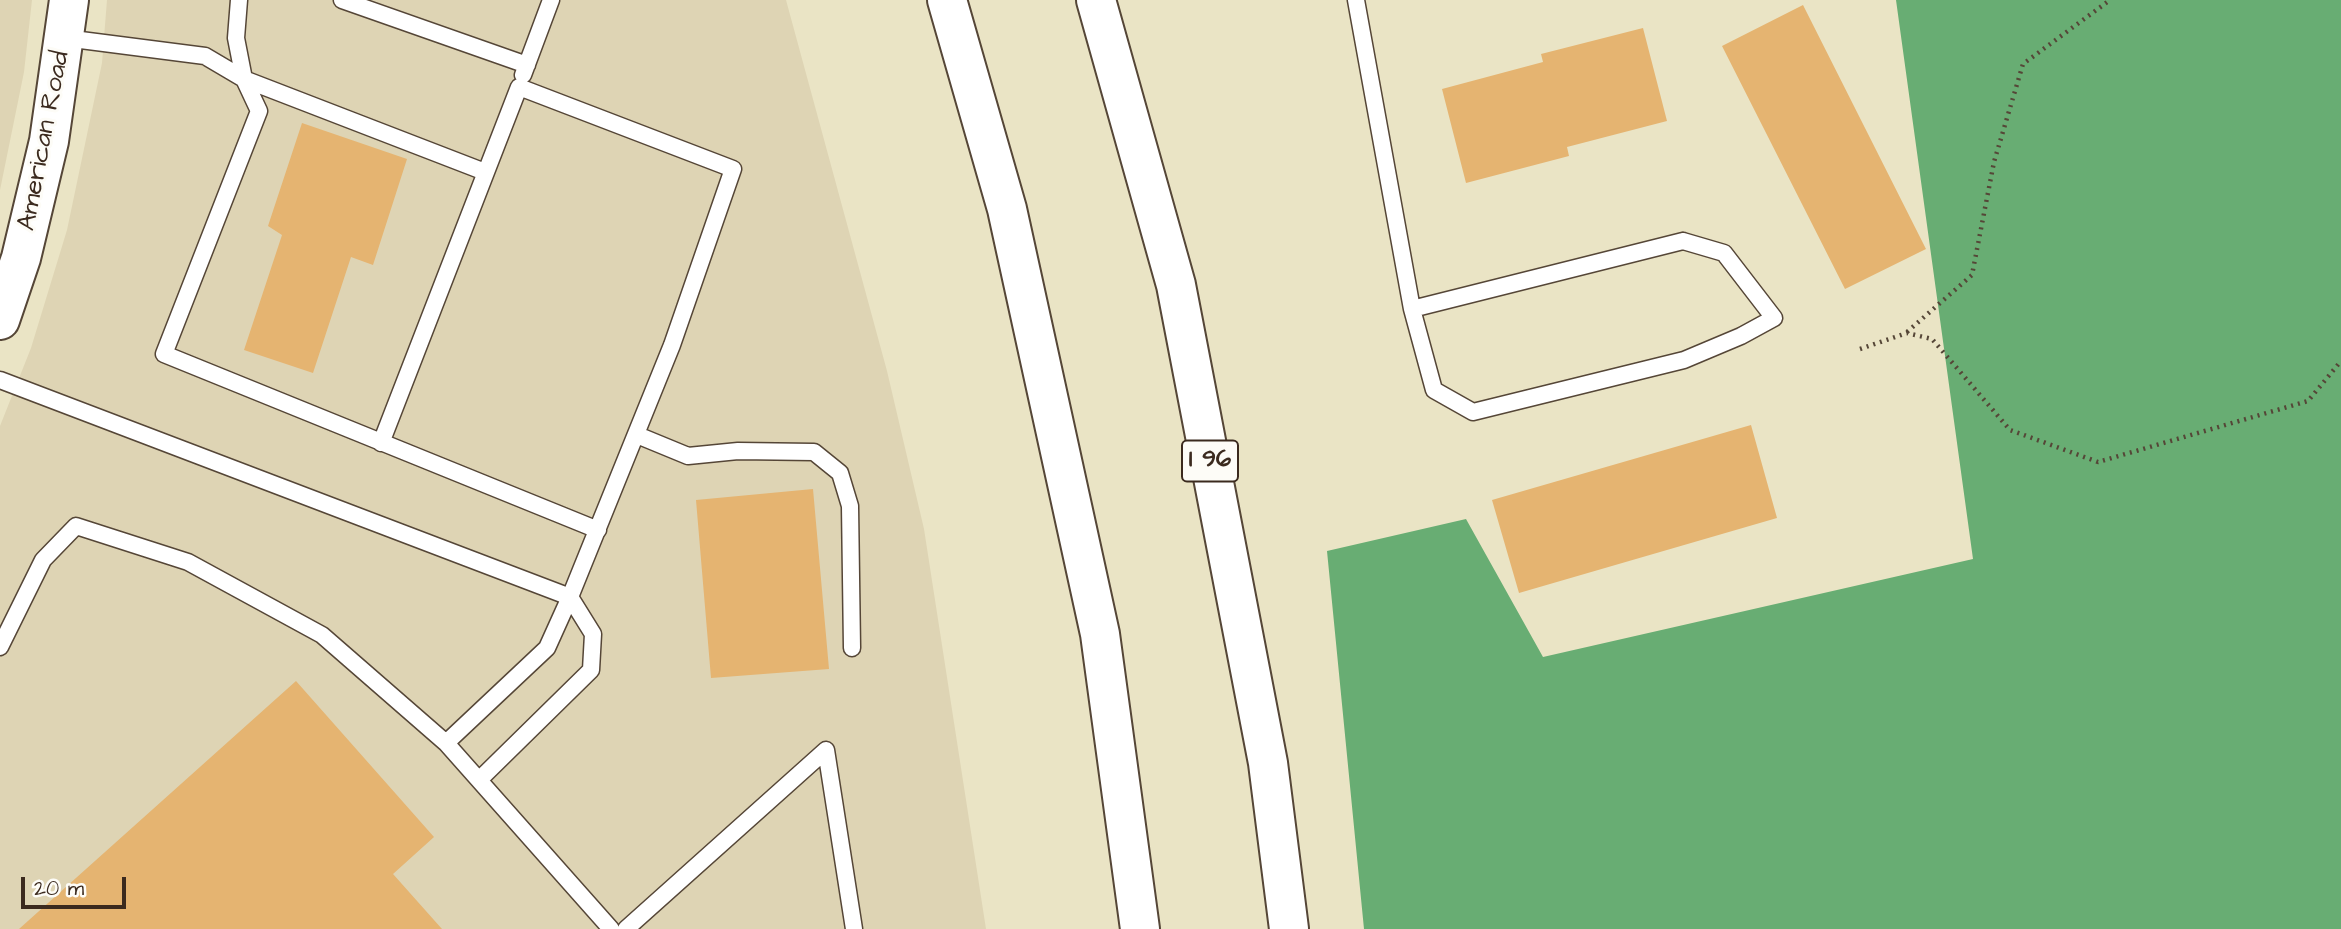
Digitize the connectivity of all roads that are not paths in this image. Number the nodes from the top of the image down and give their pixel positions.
1 (69, 0) edge
2 (239, 0) edge
3 (342, 0) edge
4 (551, 0) edge
5 (947, 0) edge
6 (1096, 0) edge
7 (1356, 0) edge
8 (65, 38) junction
9 (527, 65) junction
10 (244, 79) junction
11 (519, 87) junction
12 (485, 172) junction
13 (1412, 309) junction
14 (0, 320) edge
15 (0, 380) edge
16 (636, 435) junction
17 (381, 443) junction
18 (598, 530) junction
19 (570, 597) junction
20 (0, 647) edge
21 (852, 648) dead end
22 (446, 743) junction
23 (479, 780) junction
24 (611, 929) edge
25 (626, 929) edge
26 (853, 929) edge
27 (1140, 929) edge
28 (1289, 929) edge

1 - 8 main road, American Road
2 - 10 lane
3 - 9 lane
4 - 9 lane
5 - 27 main road
6 - 28 main road, I 96
7 - 13 lane
8 - 10 lane
8 - 14 main road, American Road
9 - 11 lane
10 - 12 lane
10 - 17 lane
11 - 12 lane
11 - 16 lane
12 - 17 lane
13 - 13 lane
15 - 19 lane
16 - 18 lane
16 - 21 lane
17 - 18 lane
18 - 19 lane
19 - 22 lane
19 - 23 lane
20 - 22 lane
22 - 23 lane
23 - 24 lane
25 - 26 lane

